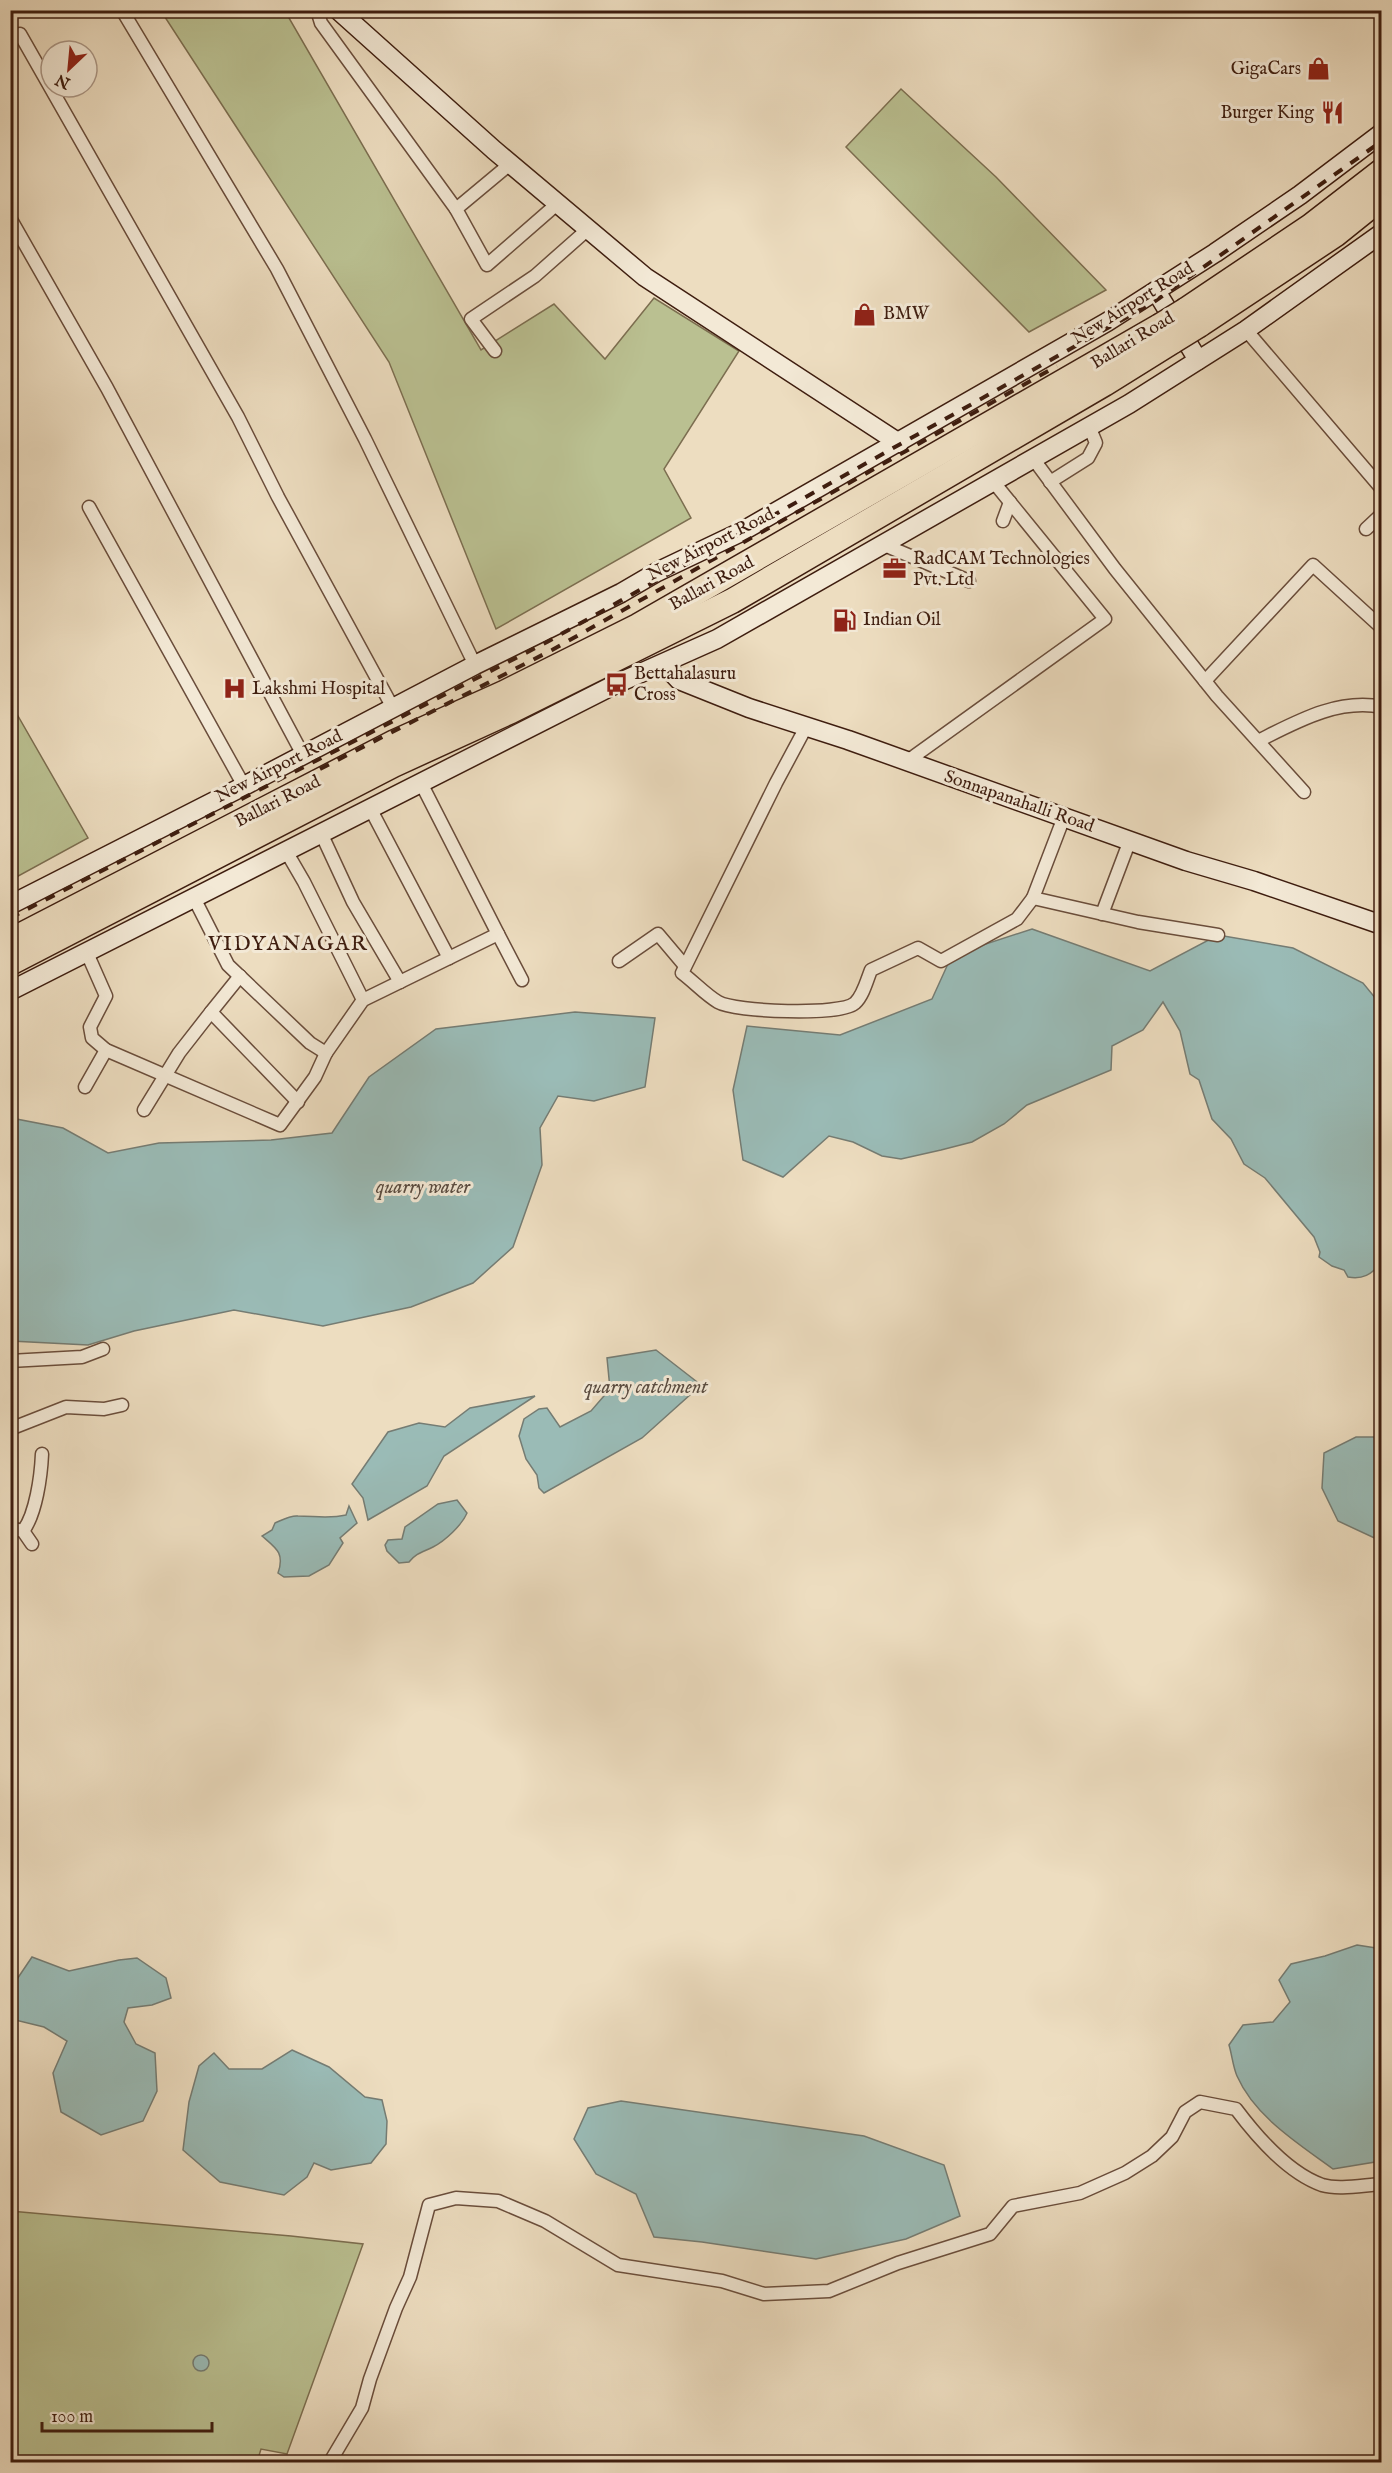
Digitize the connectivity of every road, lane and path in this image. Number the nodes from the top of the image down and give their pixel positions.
1 (122, 10) edge
2 (317, 10) edge
3 (338, 10) edge
4 (20, 34) dead end
5 (1382, 133) edge
6 (510, 164) junction
7 (1382, 171) edge
8 (1382, 197) edge
9 (557, 204) junction
10 (456, 209) junction
11 (10, 218) edge
12 (587, 230) junction
13 (1382, 233) edge
14 (1156, 291) junction
15 (1192, 318) junction
16 (1246, 330) junction
17 (495, 351) dead end
18 (1198, 360) junction
19 (1089, 426) junction
20 (899, 443) junction
21 (1032, 457) junction
22 (992, 480) junction
23 (1050, 482) junction
24 (1382, 489) edge
25 (1010, 502) junction
26 (90, 507) dead end
27 (1382, 514) edge
28 (1003, 521) dead end
29 (1366, 529) dead end
30 (882, 544) junction
31 (969, 581) dead end
32 (1382, 628) edge
33 (664, 664) junction
34 (475, 665) junction
35 (1204, 681) junction
36 (507, 702) junction
37 (1382, 707) edge
38 (393, 708) junction
39 (806, 727) junction
40 (1258, 741) junction
41 (303, 756) junction
42 (906, 762) junction
43 (421, 783) junction
44 (244, 786) junction
45 (1304, 792) dead end
46 (370, 808) junction
47 (1064, 817) junction
48 (321, 833) junction
49 (1130, 840) junction
50 (286, 851) junction
51 (194, 898) junction
52 (1033, 898) junction
53 (10, 905) edge
54 (1102, 914) junction
55 (1382, 925) edge
56 (498, 934) junction
57 (1218, 935) dead end
58 (10, 941) edge
59 (87, 953) junction
60 (449, 958) junction
61 (620, 961) dead end
62 (10, 963) edge
63 (685, 966) junction
64 (240, 976) junction
65 (522, 980) dead end
66 (400, 982) junction
67 (10, 991) edge
68 (363, 1000) junction
69 (211, 1012) junction
70 (106, 1050) junction
71 (326, 1053) junction
72 (165, 1075) junction
73 (86, 1087) dead end
74 (297, 1102) junction
75 (144, 1110) dead end
76 (103, 1349) dead end
77 (10, 1361) edge
78 (122, 1405) dead end
79 (10, 1429) edge
80 (42, 1454) dead end
81 (17, 1529) edge
82 (32, 1544) dead end
83 (1382, 2184) edge
84 (330, 2463) edge

1 - 34 street
2 - 10 street
3 - 6 street
4 - 38 street
5 - 14 street, New Airport Road
6 - 9 street
6 - 10 street
7 - 15 highway, Ballari Road
8 - 15 highway, Ballari Road
9 - 10 street
9 - 12 street
11 - 41 street
12 - 17 street
12 - 20 street
13 - 16 street
14 - 18 street
14 - 20 street, New Airport Road
15 - 36 highway, Ballari Road, bridge
16 - 18 street
16 - 24 street
18 - 19 street
19 - 21 street
19 - 23 street
20 - 34 street, New Airport Road
21 - 22 street
21 - 23 street
22 - 25 street
22 - 30 street
23 - 35 street
25 - 28 street
25 - 42 street
26 - 44 street
27 - 29 street
30 - 31 street
30 - 33 street
32 - 35 street
33 - 39 street, Sonnapanahalli Road
33 - 43 street
34 - 38 street, New Airport Road
35 - 40 street
36 - 58 highway, Ballari Road
36 - 62 highway, Ballari Road
37 - 40 street
38 - 41 street, New Airport Road
39 - 42 street, Sonnapanahalli Road
39 - 63 street
40 - 45 street
41 - 44 street, New Airport Road
42 - 47 street, Sonnapanahalli Road
43 - 46 street
43 - 56 street
44 - 53 street, New Airport Road
46 - 48 street
46 - 60 street
47 - 49 street, Sonnapanahalli Road
47 - 52 street
48 - 50 street
48 - 66 street
49 - 54 street
49 - 55 street, Sonnapanahalli Road
50 - 51 street
50 - 68 street
51 - 59 street
51 - 64 street
52 - 54 street
52 - 63 street
54 - 57 street
56 - 60 street
56 - 65 street
59 - 67 street
59 - 70 street
60 - 66 street
61 - 63 street
64 - 69 street
64 - 71 street
66 - 68 street
68 - 71 street
69 - 72 street
69 - 74 street
70 - 72 street
70 - 73 street
71 - 74 street
72 - 74 street
72 - 75 street
76 - 77 street
78 - 79 street
80 - 81 street
81 - 82 street
83 - 84 street

